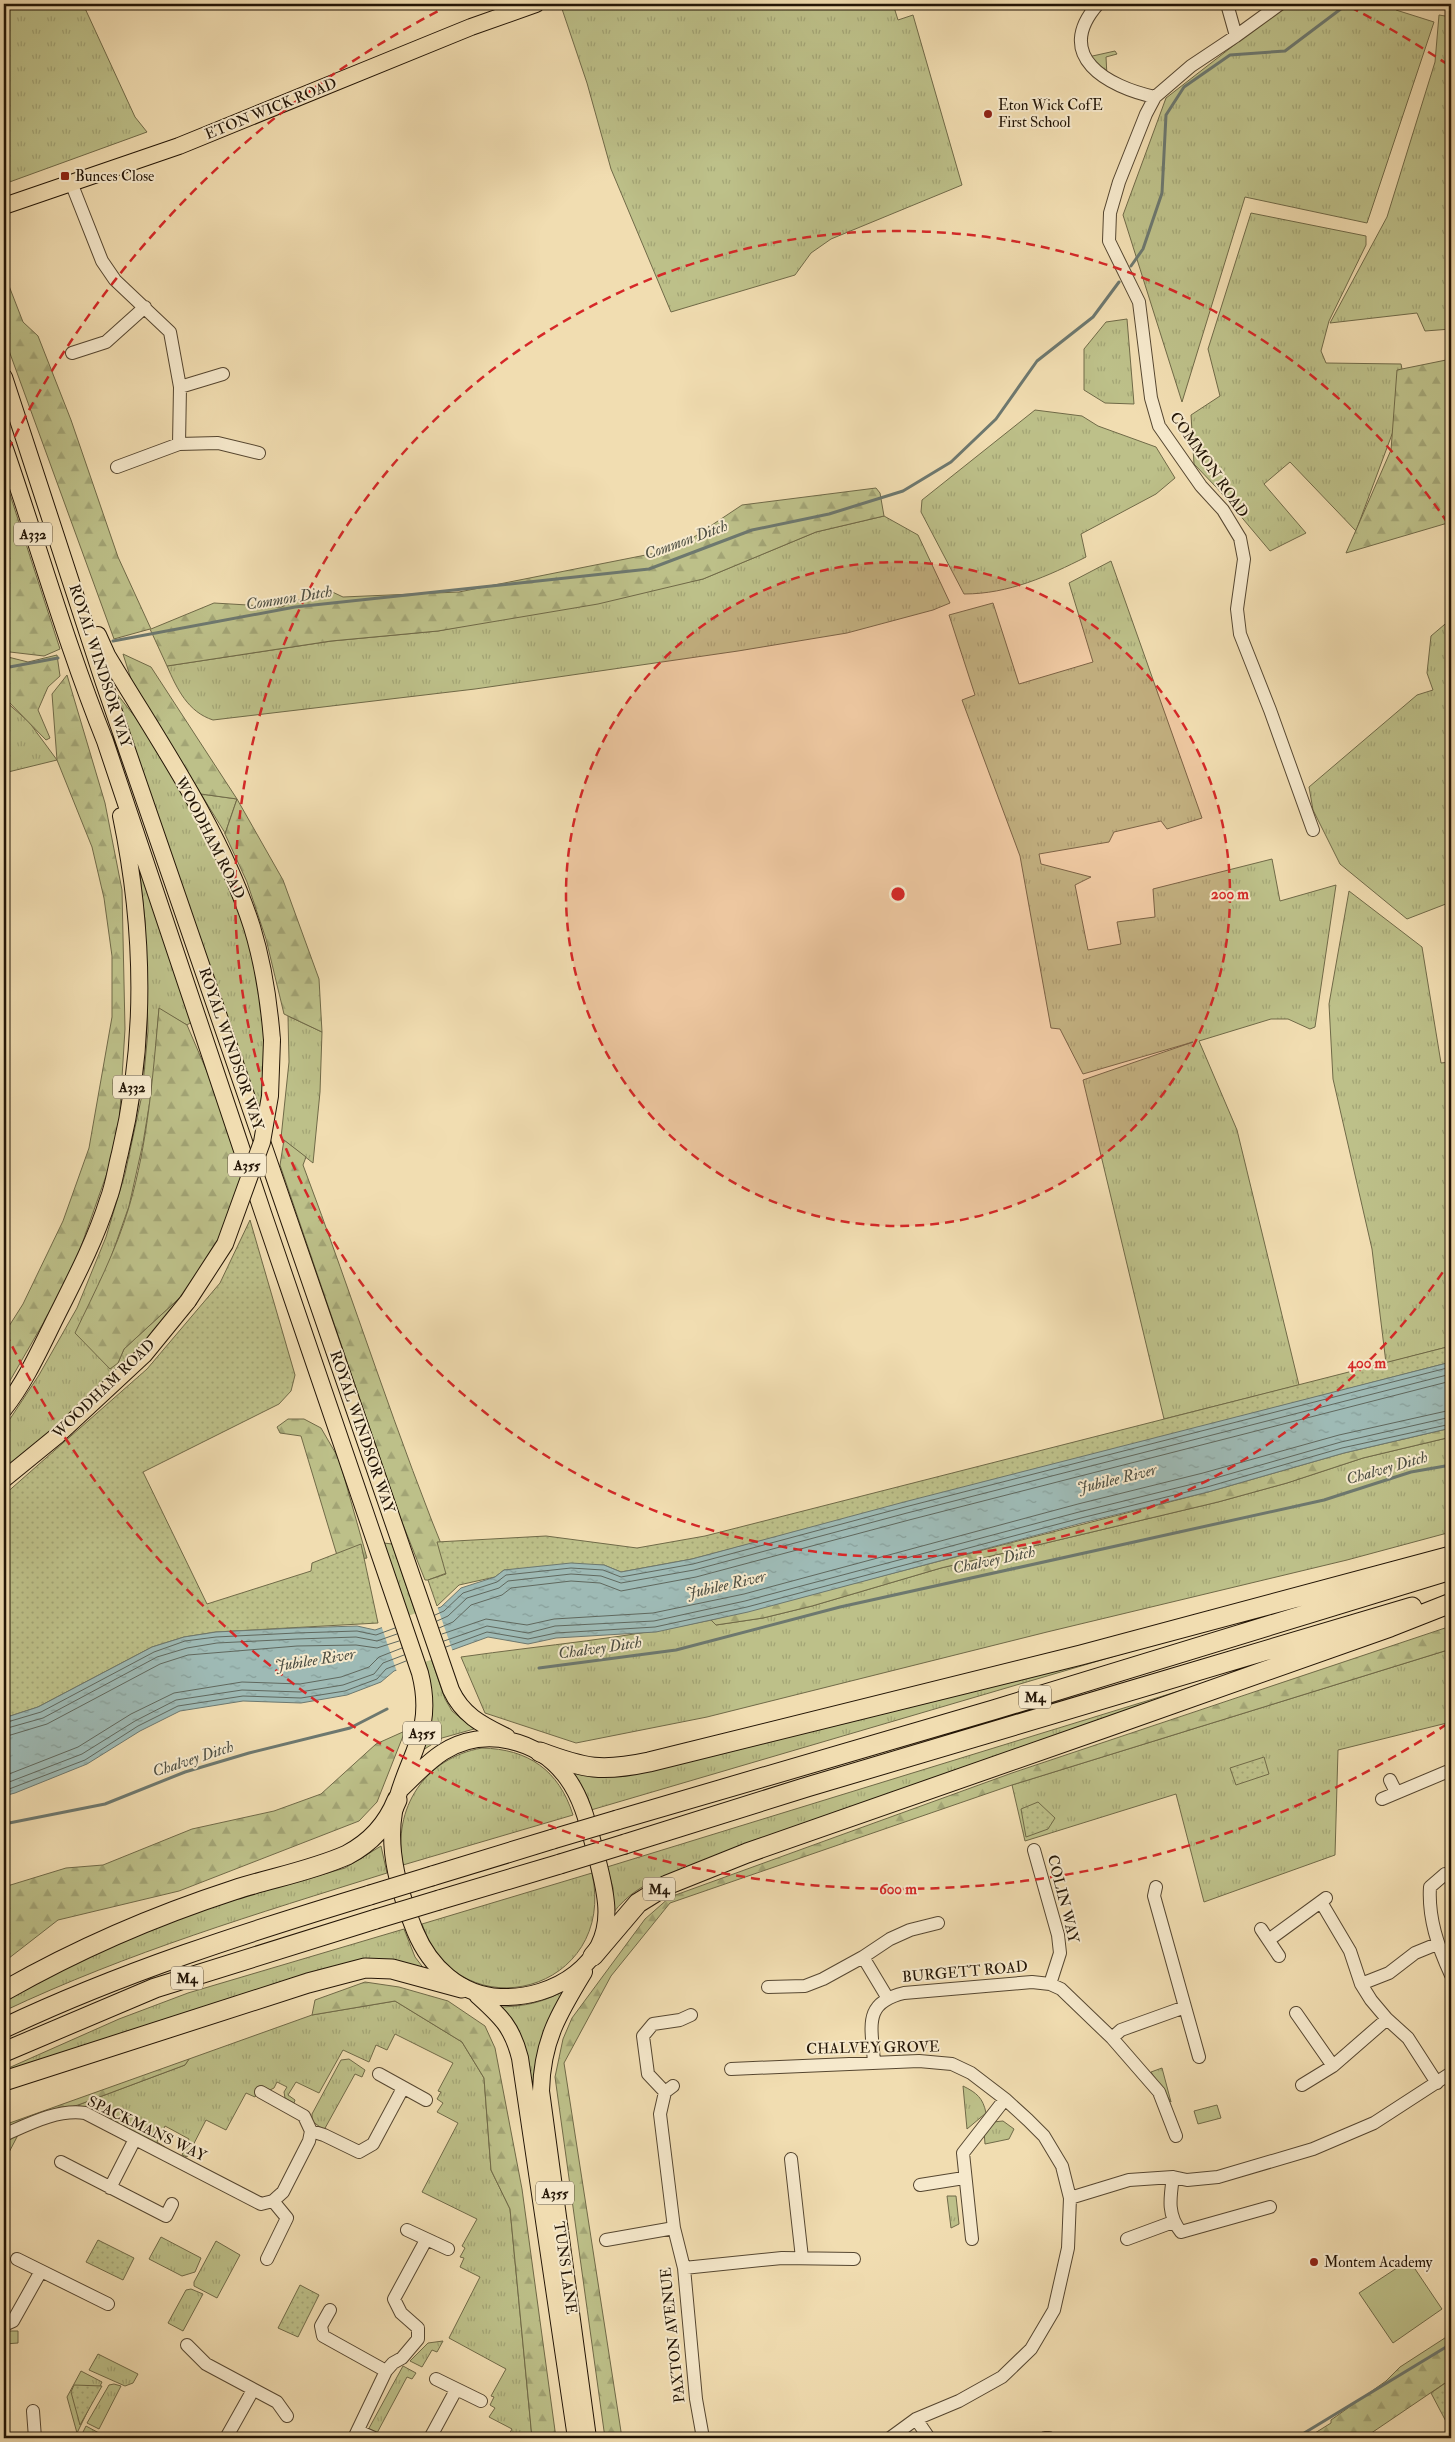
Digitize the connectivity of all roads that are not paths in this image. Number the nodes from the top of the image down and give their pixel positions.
1 (536, 4) edge
2 (1098, 4) edge
3 (1227, 4) edge
4 (1280, 4) edge
5 (1236, 36) junction
6 (1155, 97) junction
7 (72, 184) junction
8 (4, 206) edge
9 (146, 307) junction
10 (72, 354) dead end
11 (223, 374) dead end
12 (4, 377) edge
13 (180, 387) junction
14 (179, 444) junction
15 (4, 446) edge
16 (258, 453) dead end
17 (116, 467) dead end
18 (86, 614) junction
19 (105, 741) junction
20 (1313, 830) dead end
21 (4, 1409) edge
22 (4, 1479) edge
23 (1451, 1556) edge
24 (1451, 1570) edge
25 (1451, 1595) edge
26 (1451, 1603) edge
27 (522, 1744) junction
28 (540, 1752) junction
29 (1451, 1770) edge
30 (1390, 1780) dead end
31 (1396, 1792) junction
32 (398, 1795) junction
33 (1382, 1799) dead end
34 (1034, 1850) dead end
35 (1445, 1874) dead end
36 (1156, 1887) dead end
37 (938, 1923) dead end
38 (1261, 1929) dead end
39 (1270, 1939) junction
40 (1438, 1944) junction
41 (1279, 1956) dead end
42 (592, 1958) junction
43 (863, 1958) junction
44 (1451, 1975) edge
45 (1050, 1984) junction
46 (1361, 1984) junction
47 (768, 1987) dead end
48 (4, 1991) edge
49 (469, 1991) junction
50 (887, 1997) junction
51 (1185, 2007) junction
52 (1304, 2018) dead end
53 (1387, 2019) junction
54 (684, 2021) dead end
55 (4, 2028) edge
56 (1112, 2038) junction
57 (4, 2052) edge
58 (1199, 2056) dead end
59 (874, 2063) junction
60 (1333, 2066) junction
61 (731, 2068) dead end
62 (1451, 2073) edge
63 (379, 2074) dead end
64 (4, 2081) edge
65 (1437, 2083) junction
66 (1302, 2085) dead end
67 (403, 2088) junction
68 (262, 2092) dead end
69 (1005, 2099) junction
70 (426, 2100) dead end
71 (311, 2131) junction
72 (4, 2135) edge
73 (1176, 2136) dead end
74 (135, 2139) junction
75 (791, 2159) dead end
76 (61, 2162) dead end
77 (1173, 2177) junction
78 (964, 2178) junction
79 (920, 2185) dead end
80 (110, 2188) junction
81 (1070, 2198) junction
82 (273, 2201) junction
83 (172, 2204) dead end
84 (1270, 2207) dead end
85 (1173, 2222) junction
86 (674, 2228) junction
87 (408, 2230) dead end
88 (972, 2239) dead end
89 (1127, 2239) dead end
90 (426, 2240) junction
91 (606, 2240) dead end
92 (448, 2249) dead end
93 (802, 2258) junction
94 (17, 2259) dead end
95 (268, 2259) dead end
96 (854, 2259) dead end
97 (684, 2268) junction
98 (41, 2271) junction
99 (108, 2304) dead end
100 (330, 2310) dead end
101 (4, 2325) edge
102 (187, 2345) dead end
103 (386, 2371) junction
104 (436, 2379) dead end
105 (253, 2390) junction
106 (456, 2390) junction
107 (481, 2401) dead end
108 (33, 2410) dead end
109 (287, 2416) dead end
110 (916, 2419) junction
111 (356, 2434) edge
112 (35, 2438) edge
113 (226, 2438) edge
114 (374, 2438) edge
115 (430, 2438) edge
116 (576, 2438) edge
117 (588, 2438) edge
118 (703, 2438) edge
119 (890, 2438) edge
120 (929, 2438) edge

1 - 7 main road, ETON WICK ROAD
2 - 6 street
3 - 5 street
4 - 5 street, COMMON ROAD
5 - 6 street, COMMON ROAD
6 - 20 street, COMMON ROAD
7 - 8 main road, ETON WICK ROAD
7 - 9 street
9 - 10 street
9 - 13 street
11 - 13 street
12 - 18 main road, ROYAL WINDSOR WAY / A355
13 - 14 street
14 - 16 street
14 - 17 street
15 - 19 main road, ROYAL WINDSOR WAY / A332
18 - 22 main road, WOODHAM ROAD, bridge
18 - 27 main road, ROYAL WINDSOR WAY / A355
19 - 21 main road, A332
19 - 32 main road, ROYAL WINDSOR WAY / A355
23 - 28 highway, M4
24 - 55 highway, M4, bridge
25 - 57 highway, M4, bridge
26 - 42 highway, M4
27 - 28 main road, TUNS LANE
27 - 32 main road
28 - 42 main road, TUNS LANE
29 - 31 street
30 - 31 street
31 - 33 street
32 - 48 highway
32 - 49 main road, TUNS LANE
34 - 45 street, COLIN WAY
35 - 40 street
36 - 51 street
37 - 43 street
38 - 39 street
39 - 41 street
39 - 46 street
40 - 44 street
40 - 46 street
42 - 49 main road
42 - 117 main road, TUNS LANE / A355
43 - 47 street
43 - 50 street
45 - 50 street, BURGETT ROAD
45 - 56 street
46 - 53 street
49 - 64 highway
49 - 116 main road, TUNS LANE / A355
50 - 59 street, BURGETT ROAD
51 - 56 street
51 - 58 street
52 - 60 street
53 - 60 street
53 - 65 street
54 - 86 street, PAXTON AVENUE
56 - 73 street
59 - 61 street, CHALVEY GROVE
59 - 69 street, CHALVEY GROVE
60 - 66 street
62 - 65 street
63 - 67 street
65 - 77 street
67 - 70 street
67 - 71 street
68 - 71 street
69 - 78 street
69 - 81 street, CHALVEY GROVE
71 - 82 street
72 - 74 street, SPACKMANS WAY
74 - 80 street
74 - 82 street, SPACKMANS WAY
75 - 93 street
76 - 80 street
77 - 81 street
77 - 85 street
78 - 79 street
78 - 88 street
80 - 83 street
81 - 110 street, CHALVEY GROVE
82 - 95 street
84 - 85 street
85 - 89 street
86 - 91 street
86 - 97 street, PAXTON AVENUE
87 - 90 street
90 - 92 street
90 - 103 street
93 - 96 street
93 - 97 street
94 - 98 street
97 - 118 street, PAXTON AVENUE
98 - 99 street
98 - 101 street
100 - 103 street
102 - 105 street
103 - 111 street
104 - 106 street
105 - 109 street
105 - 113 street
106 - 107 street
106 - 115 street
108 - 112 street
110 - 119 street, CHALVEY GROVE
110 - 120 street
111 - 114 street

